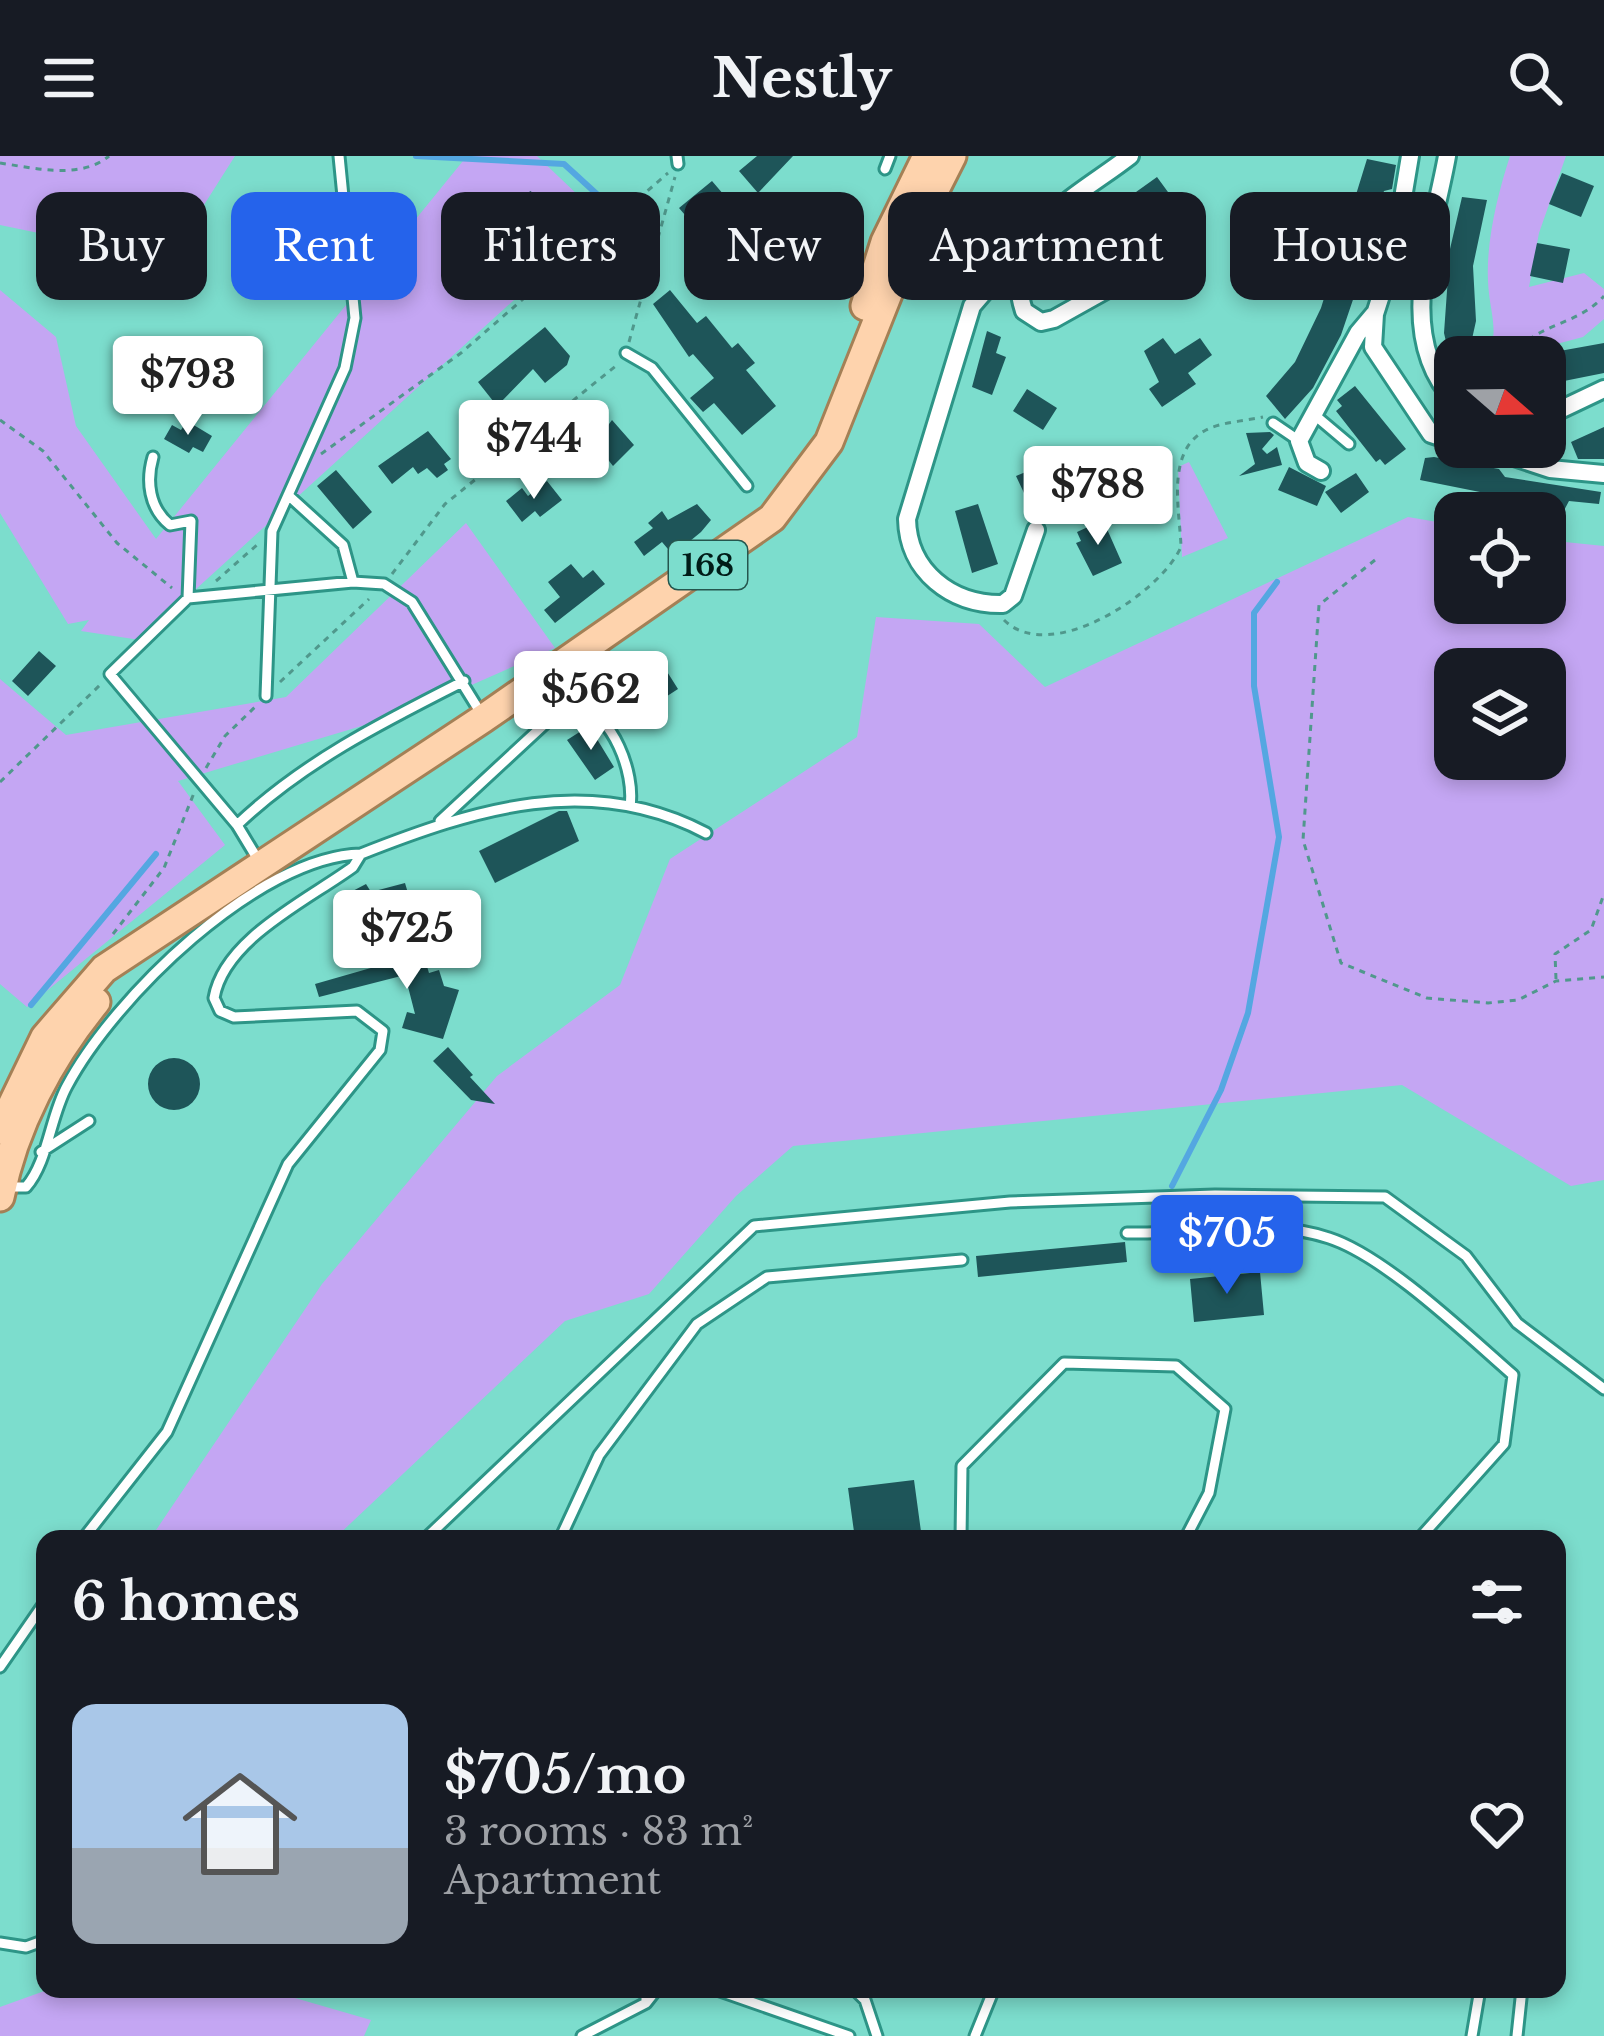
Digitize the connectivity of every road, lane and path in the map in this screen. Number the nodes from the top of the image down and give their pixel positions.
1 (109, 156) edge
2 (339, 156) edge
3 (890, 156) edge
4 (926, 156) edge
5 (952, 156) edge
6 (1130, 156) edge
7 (1410, 156) edge
8 (1447, 156) edge
9 (678, 160) edge
10 (0, 163) edge
11 (885, 169) dead end
12 (1081, 192) edge
13 (1604, 296) edge
14 (977, 300) edge
15 (1021, 300) edge
16 (1084, 300) edge
17 (1375, 314) junction
18 (1532, 336) edge
19 (626, 353) junction
20 (1434, 372) edge
21 (850, 381) junction
22 (1604, 389) edge
23 (1566, 408) edge
24 (1317, 417) junction
25 (0, 420) edge
26 (1269, 420) joint
27 (1434, 435) edge
28 (1299, 441) junction
29 (1349, 444) dead end
30 (153, 457) dead end
31 (1547, 468) edge
32 (1550, 469) joint
33 (1321, 471) dead end
34 (296, 472) junction
35 (1604, 474) edge
36 (747, 486) dead end
37 (288, 495) junction
38 (1036, 530) dead end
39 (272, 531) junction
40 (1375, 560) dead end
41 (352, 582) junction
42 (385, 584) junction
43 (272, 590) junction
44 (188, 598) junction
45 (991, 604) junction
46 (110, 674) junction
47 (464, 680) junction
48 (266, 696) junction
49 (484, 718) junction
50 (199, 779) junction
51 (0, 782) edge
52 (630, 806) junction
53 (436, 824) junction
54 (237, 825) junction
55 (706, 833) dead end
56 (361, 854) junction
57 (260, 863) junction
58 (1604, 894) edge
59 (117, 949) junction
60 (1604, 977) edge
61 (1556, 981) junction
62 (89, 1121) dead end
63 (0, 1130) edge
64 (40, 1152) junction
65 (1, 1190) edge
66 (1127, 1233) dead end
67 (962, 1260) dead end
68 (1604, 1389) edge
69 (90, 1530) edge
70 (434, 1530) edge
71 (564, 1530) edge
72 (961, 1530) edge
73 (1190, 1530) edge
74 (1427, 1530) edge
75 (36, 1615) edge
76 (0, 1667) edge
77 (0, 1943) edge
78 (36, 1943) edge
79 (646, 1998) edge
80 (650, 1998) edge
81 (740, 1998) edge
82 (863, 1998) edge
83 (990, 1998) edge
84 (1478, 1998) edge
85 (1521, 1998) edge
86 (646, 2003) junction
87 (582, 2036) edge
88 (850, 2036) edge
89 (877, 2036) edge
90 (975, 2036) edge
91 (1472, 2036) edge
92 (1516, 2036) edge

1 - 10 path
2 - 34 lane
3 - 11 lane
4 - 21 main road, 168
5 - 21 main road, 168
6 - 12 street
7 - 17 street
8 - 20 street
9 - 19 path
9 - 34 path
13 - 18 path
14 - 45 street
15 - 16 street
17 - 24 street
17 - 27 street
19 - 36 lane
19 - 42 path
21 - 49 main road, 168
22 - 23 street
24 - 28 street
24 - 29 lane
25 - 44 path
26 - 28 lane
26 - 45 path
28 - 33 street
30 - 44 lane
31 - 32 street
32 - 35 street
34 - 37 lane
37 - 39 lane
37 - 41 lane
38 - 45 street
39 - 43 lane
39 - 44 path
40 - 61 path
41 - 42 lane
41 - 43 lane
42 - 47 lane
42 - 48 path
43 - 44 lane
43 - 48 lane
44 - 46 lane
46 - 50 lane
46 - 51 path
47 - 49 lane
47 - 54 lane
48 - 50 path
49 - 57 main road, 168
50 - 54 lane
50 - 59 path
52 - 53 lane
52 - 53 lane
52 - 55 lane
53 - 56 lane
54 - 57 lane
56 - 64 lane
56 - 69 lane
57 - 59 main road, 168
58 - 61 path
59 - 63 main road, 168
59 - 65 main road, 168
60 - 61 path
62 - 64 lane
64 - 65 lane
66 - 74 lane
67 - 71 lane
68 - 70 lane
72 - 73 lane
75 - 76 lane
77 - 78 lane
79 - 86 lane
80 - 86 lane
81 - 88 lane
82 - 89 lane
83 - 90 lane
84 - 91 lane
85 - 92 lane
86 - 87 lane

